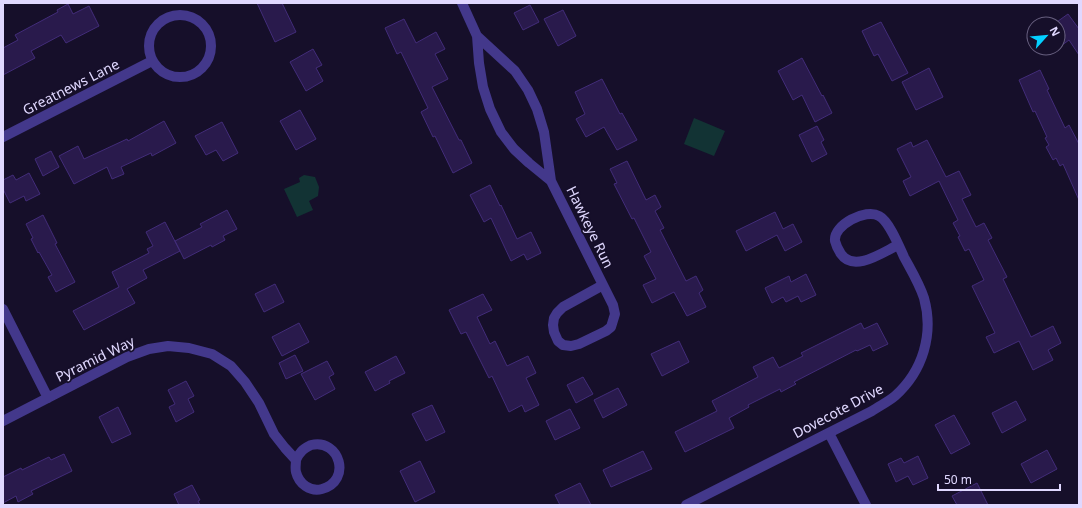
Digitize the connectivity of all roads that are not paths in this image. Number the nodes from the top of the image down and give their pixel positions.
1 (462, 3) edge
2 (477, 36) junction
3 (152, 61) junction
4 (3, 138) edge
5 (551, 181) junction
6 (898, 244) junction
7 (603, 285) junction
8 (3, 309) edge
9 (48, 398) junction
10 (3, 421) edge
11 (829, 433) junction
12 (296, 460) junction
13 (686, 505) edge
14 (866, 505) edge

1 - 2 street, Hawkeye Run
2 - 5 street, Hawkeye Run
2 - 5 street, Hawkeye Run
3 - 3 street
3 - 4 street, Greatnews Lane
5 - 7 street, Hawkeye Run
6 - 6 street, Dovecote Drive
6 - 11 street, Dovecote Drive
7 - 7 street, Hawkeye Run
8 - 9 street
9 - 10 street, Pyramid Way
9 - 12 street, Pyramid Way
11 - 13 street, Dovecote Drive
11 - 14 street
12 - 12 street

